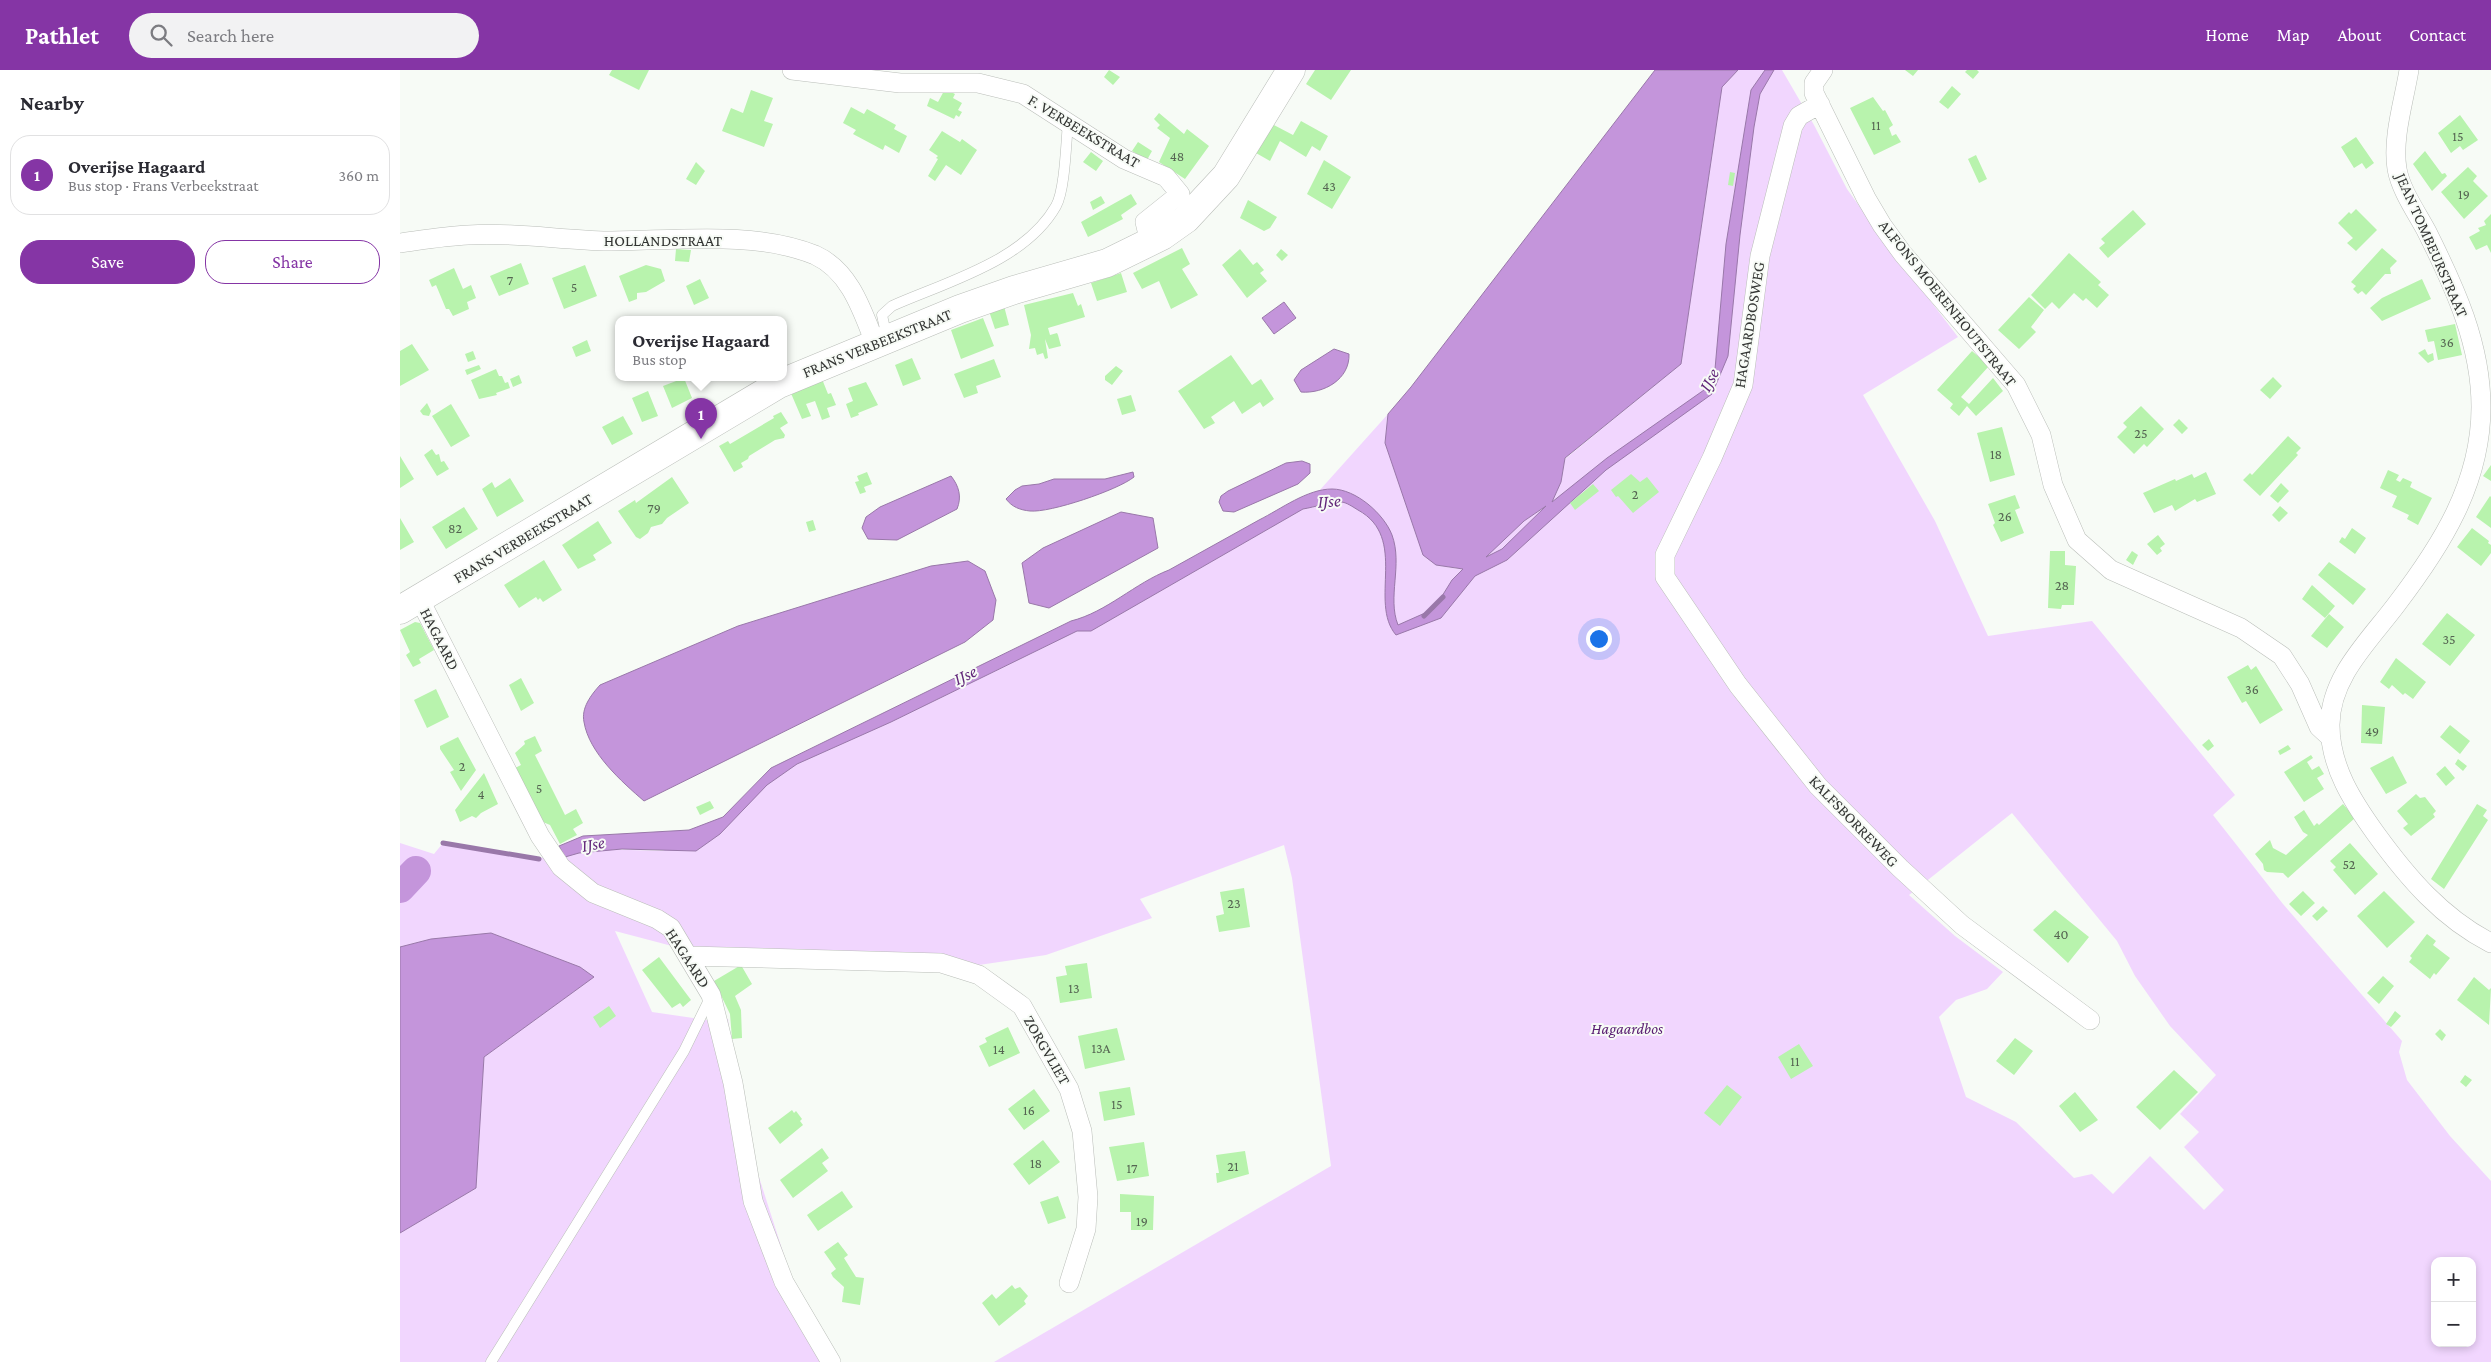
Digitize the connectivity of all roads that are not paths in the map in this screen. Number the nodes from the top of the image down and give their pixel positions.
1 (792, 70) edge
2 (1291, 70) edge
3 (2409, 70) edge
4 (1819, 72) edge
5 (1820, 104) junction
6 (1068, 123) junction
7 (400, 243) edge
8 (1150, 244) junction
9 (882, 341) junction
10 (786, 381) edge
11 (787, 381) edge
12 (1665, 577) joint
13 (410, 605) edge
14 (2331, 738) junction
15 (2491, 943) edge
16 (690, 956) junction
17 (711, 995) junction
18 (2090, 1020) dead end
19 (1070, 1283) dead end
20 (491, 1362) edge
21 (831, 1362) edge

1 - 6 street, F. VERBEEKSTRAAT
2 - 8 main road, FRANS VERBEEKSTRAAT
3 - 14 street, JEAN TOMBEURSTRAAT
4 - 5 street, ALFONS MOERENHOUTSTRAAT
5 - 12 street, HAGAARDBOSWEG
5 - 14 street, ALFONS MOERENHOUTSTRAAT
6 - 8 street, F. VERBEEKSTRAAT
6 - 9 lane
7 - 9 street, HOLLANDSTRAAT
8 - 9 main road, FRANS VERBEEKSTRAAT
9 - 11 main road, FRANS VERBEEKSTRAAT
10 - 13 main road, FRANS VERBEEKSTRAAT
12 - 18 street, KALFSBORREWEG
13 - 16 street, HAGAARD
14 - 15 street, ALFONS MOERENHOUTSTRAAT
16 - 17 street, HAGAARD
16 - 19 street, ZORGVLIET
17 - 20 lane
17 - 21 street, HAGAARD

